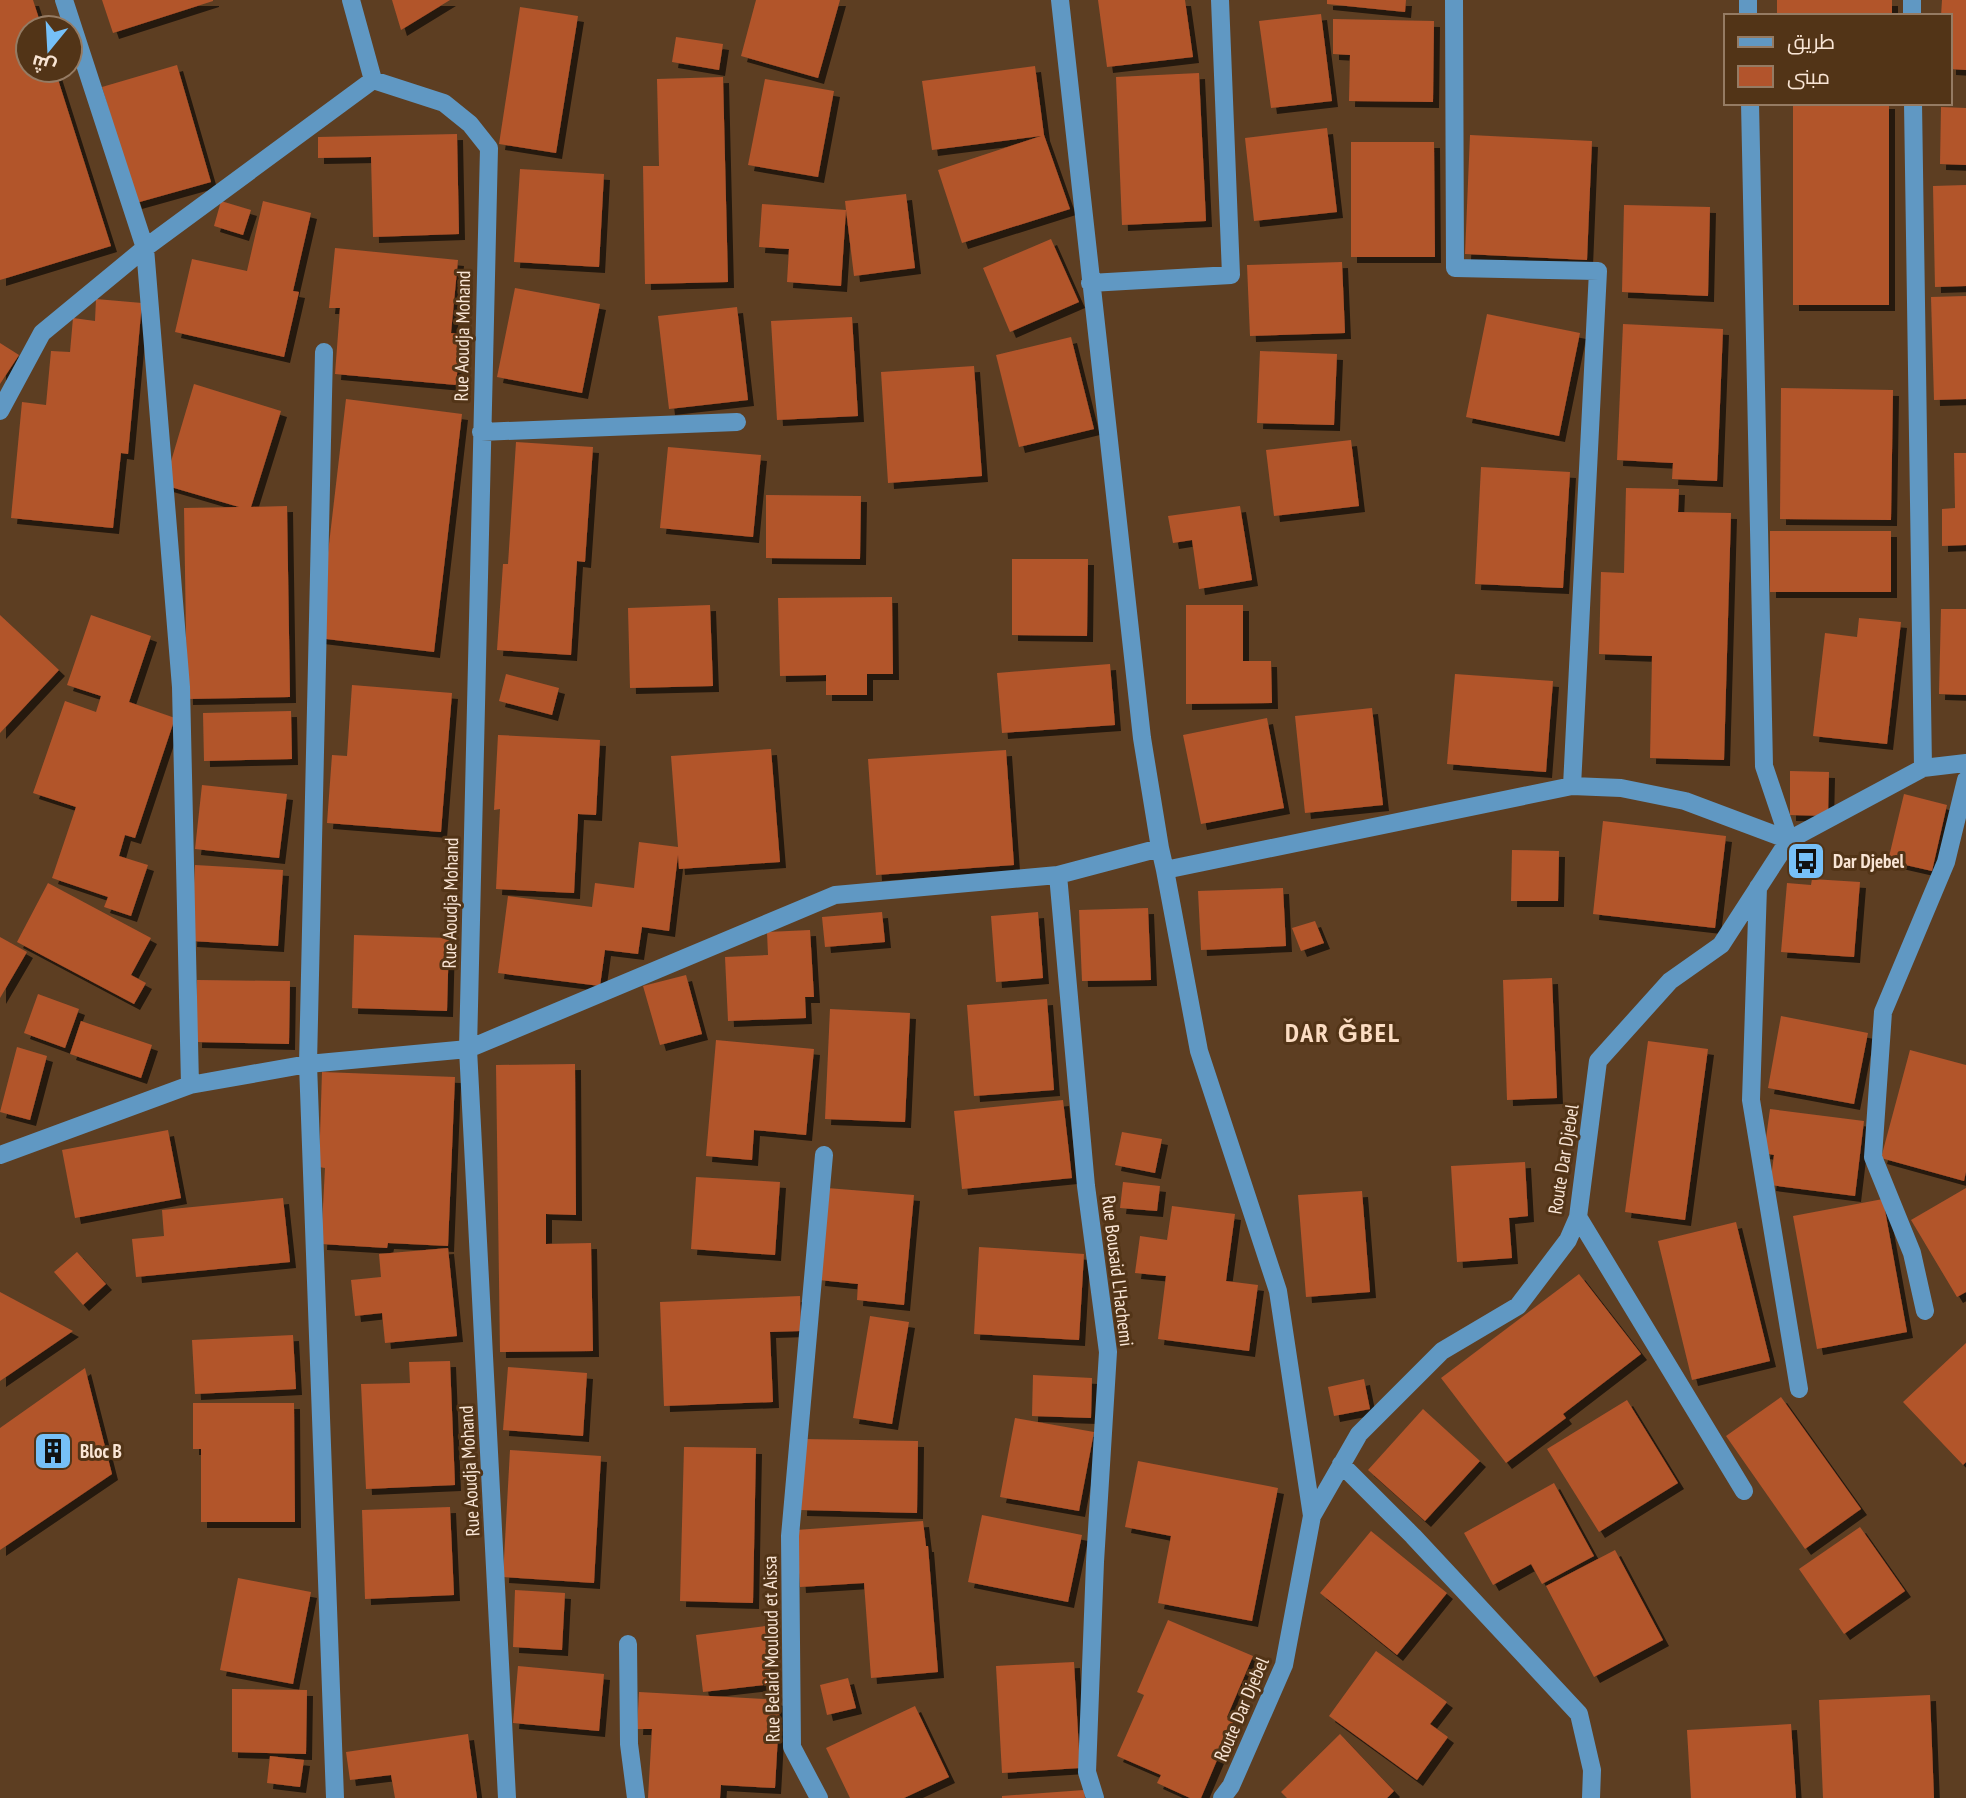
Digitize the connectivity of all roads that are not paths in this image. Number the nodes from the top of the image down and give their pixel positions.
1 (64, 0) edge
2 (351, 0) edge
3 (1060, 0) edge
4 (1220, 0) edge
5 (1454, 0) edge
6 (373, 80) junction
7 (1750, 105) edge
8 (1913, 105) edge
9 (145, 248) junction
10 (1090, 283) junction
11 (324, 352) dead end
12 (0, 411) edge
13 (737, 422) dead end
14 (481, 432) junction
15 (1966, 763) edge
16 (1923, 768) junction
17 (1966, 780) edge
18 (1572, 786) junction
19 (1789, 840) junction
20 (1160, 848) junction
21 (1165, 870) junction
22 (1058, 875) junction
23 (1758, 887) junction
24 (468, 1049) junction
25 (308, 1064) junction
26 (190, 1085) junction
27 (0, 1155) edge
28 (824, 1155) dead end
29 (1578, 1217) junction
30 (1925, 1311) dead end
31 (1798, 1389) dead end
32 (1341, 1464) junction
33 (1744, 1490) dead end
34 (1312, 1516) junction
35 (628, 1644) dead end
36 (335, 1798) edge
37 (507, 1798) edge
38 (636, 1798) edge
39 (819, 1798) edge
40 (1095, 1798) edge
41 (1222, 1798) edge
42 (1591, 1798) edge

1 - 9 street
2 - 6 street
3 - 10 street
4 - 10 street
5 - 18 street
6 - 9 street
6 - 14 street, Rue Aoudja Mohand
7 - 19 street
8 - 16 street
9 - 12 street
9 - 26 street
10 - 20 street
11 - 25 street
13 - 14 street
14 - 24 street, Rue Aoudja Mohand
15 - 16 street, Route Dar Djebel
16 - 19 street, Route Dar Djebel
17 - 30 street
18 - 19 street
18 - 21 street
19 - 23 street, Route Dar Djebel
20 - 21 street
20 - 22 street
21 - 34 street
22 - 24 street
22 - 40 street, Rue Bousaid L'Hachemi
23 - 29 street, Route Dar Djebel
23 - 31 street
24 - 25 street
24 - 37 street, Rue Aoudja Mohand
25 - 26 street
25 - 36 street
26 - 27 street
28 - 39 street, Rue Belaid Mouloud et Aissa
29 - 32 street, Route Dar Djebel
29 - 33 street
32 - 34 street, Route Dar Djebel
32 - 42 street
34 - 41 street, Route Dar Djebel
35 - 38 street

